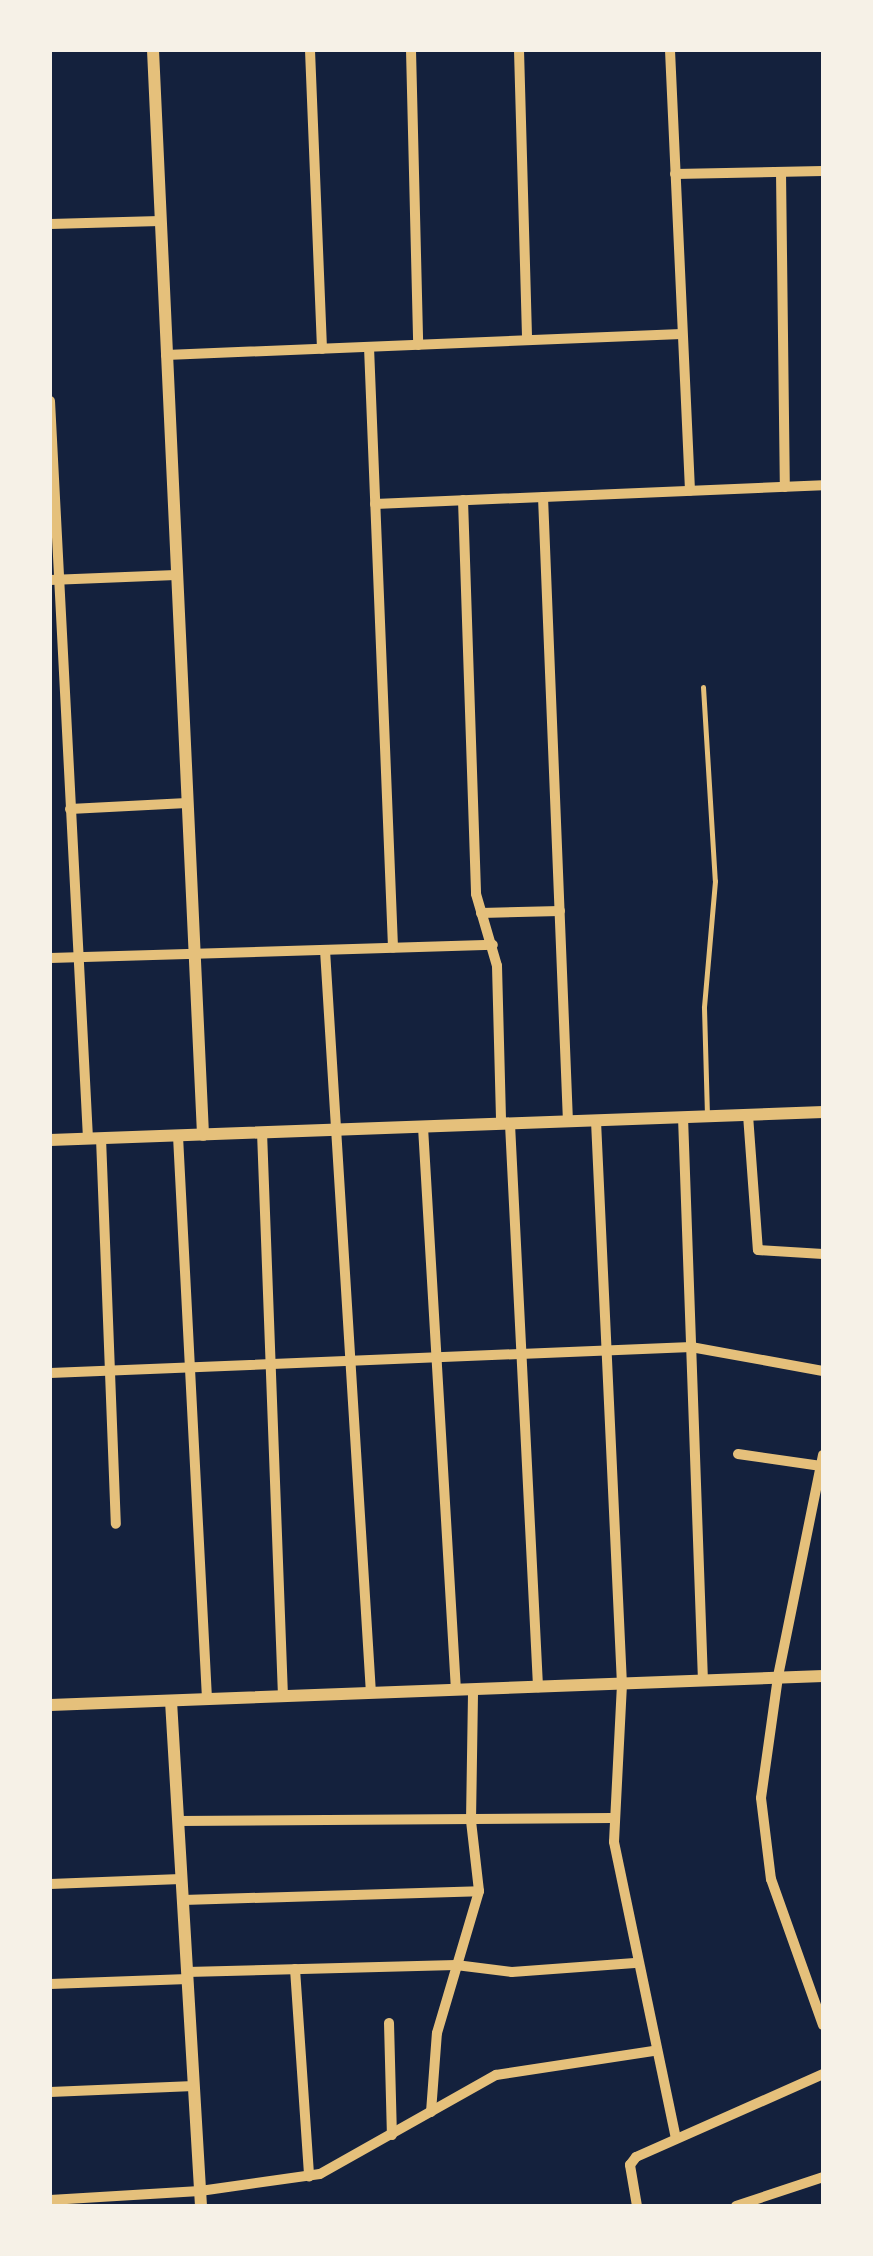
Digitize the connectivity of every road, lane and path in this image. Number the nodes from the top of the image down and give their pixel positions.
1 (153, 50) edge
2 (310, 50) edge
3 (411, 50) edge
4 (519, 50) edge
5 (670, 50) edge
6 (823, 171) edge
7 (781, 172) junction
8 (675, 174) junction
9 (160, 221) junction
10 (50, 224) edge
11 (682, 334) junction
12 (527, 340) junction
13 (418, 345) junction
14 (369, 347) junction
15 (322, 349) junction
16 (166, 355) junction
17 (50, 402) edge
18 (823, 485) edge
19 (786, 487) junction
20 (690, 491) junction
21 (543, 497) junction
22 (463, 500) junction
23 (375, 504) junction
24 (176, 576) junction
25 (54, 580) edge
26 (703, 686) dead end
27 (187, 804) junction
28 (70, 809) junction
29 (560, 911) junction
30 (481, 913) junction
31 (493, 945) junction
32 (393, 948) junction
33 (324, 950) junction
34 (194, 952) junction
35 (77, 957) junction
36 (50, 958) edge
37 (823, 1112) edge
38 (748, 1115) junction
39 (682, 1117) junction
40 (708, 1117) junction
41 (596, 1121) junction
42 (568, 1122) junction
43 (506, 1124) junction
44 (422, 1127) junction
45 (335, 1130) junction
46 (262, 1132) junction
47 (203, 1134) junction
48 (178, 1136) junction
49 (94, 1139) junction
50 (50, 1140) edge
51 (823, 1254) edge
52 (691, 1347) junction
53 (606, 1350) junction
54 (521, 1354) junction
55 (436, 1358) junction
56 (350, 1361) junction
57 (271, 1365) junction
58 (190, 1368) junction
59 (823, 1371) edge
60 (110, 1372) junction
61 (50, 1373) edge
62 (738, 1454) dead end
63 (822, 1461) edge
64 (116, 1524) dead end
65 (823, 1676) edge
66 (778, 1677) junction
67 (702, 1680) junction
68 (622, 1684) junction
69 (538, 1686) junction
70 (474, 1689) junction
71 (456, 1690) junction
72 (370, 1693) junction
73 (283, 1696) junction
74 (171, 1700) junction
75 (207, 1700) junction
76 (50, 1705) edge
77 (612, 1818) junction
78 (178, 1821) junction
79 (472, 1821) junction
80 (182, 1879) junction
81 (50, 1884) edge
82 (479, 1891) junction
83 (183, 1900) junction
84 (635, 1963) junction
85 (456, 1965) junction
86 (295, 1969) junction
87 (187, 1976) junction
88 (50, 1984) edge
89 (388, 2023) dead end
90 (823, 2026) edge
91 (653, 2052) junction
92 (823, 2074) edge
93 (194, 2086) junction
94 (50, 2092) edge
95 (432, 2112) junction
96 (392, 2135) junction
97 (676, 2139) junction
98 (308, 2177) junction
99 (823, 2177) edge
100 (200, 2191) junction
101 (50, 2200) edge
102 (755, 2203) edge
103 (201, 2206) edge
104 (638, 2206) edge
105 (736, 2206) edge

1 - 9 street
2 - 15 street
3 - 13 street
4 - 12 street
5 - 8 street
6 - 7 street
7 - 8 street
7 - 19 street
8 - 11 street
9 - 10 street
9 - 16 street
11 - 12 street
11 - 20 street
12 - 13 street
13 - 14 street
14 - 15 street
14 - 23 street
15 - 16 street
16 - 24 street
17 - 25 street
18 - 19 street
19 - 20 street
20 - 21 street
21 - 22 street
21 - 29 street
22 - 23 street
22 - 30 street
23 - 32 street
24 - 25 street
24 - 27 street
25 - 28 street
26 - 40 lane
27 - 28 street
27 - 34 street
28 - 35 street
29 - 30 street
29 - 42 street
30 - 31 street
31 - 32 street
31 - 43 street
32 - 33 street
33 - 34 street
33 - 45 street
34 - 35 street
34 - 47 street
35 - 36 street
35 - 49 street
37 - 38 street
38 - 40 street
38 - 51 street
39 - 40 street
39 - 41 street
39 - 52 street
41 - 42 street
41 - 53 street
42 - 43 street
43 - 44 street
43 - 54 street
44 - 45 street
44 - 55 street
45 - 46 street
45 - 56 street
46 - 47 street
46 - 57 street
47 - 48 street
48 - 49 street
48 - 58 street
49 - 50 street
49 - 60 street
52 - 53 street
52 - 59 street
52 - 67 street
53 - 54 street
53 - 68 street
54 - 55 street
54 - 69 street
55 - 56 street
55 - 71 street
56 - 57 street
56 - 72 street
57 - 58 street
57 - 73 street
58 - 60 street
58 - 75 street
60 - 61 street
60 - 64 street
62 - 63 street
63 - 66 street
65 - 66 street
66 - 67 street
66 - 90 street
67 - 68 street
68 - 69 street
68 - 77 street
69 - 70 street
70 - 71 street
70 - 79 street
71 - 72 street
72 - 73 street
73 - 75 street
74 - 75 street
74 - 76 street
74 - 78 street
77 - 79 street
77 - 84 street
78 - 79 street
78 - 80 street
79 - 82 street
80 - 81 street
80 - 83 street
82 - 83 street
82 - 85 street
83 - 87 street
84 - 85 street
84 - 91 street
85 - 86 street
85 - 95 street
86 - 87 street
86 - 98 street
87 - 88 street
87 - 93 street
89 - 96 street
91 - 95 street
91 - 97 street
92 - 97 street
93 - 94 street
93 - 100 street
95 - 96 street
96 - 98 street
97 - 104 street
98 - 100 street
99 - 102 street
100 - 101 street
100 - 103 street
102 - 105 street

